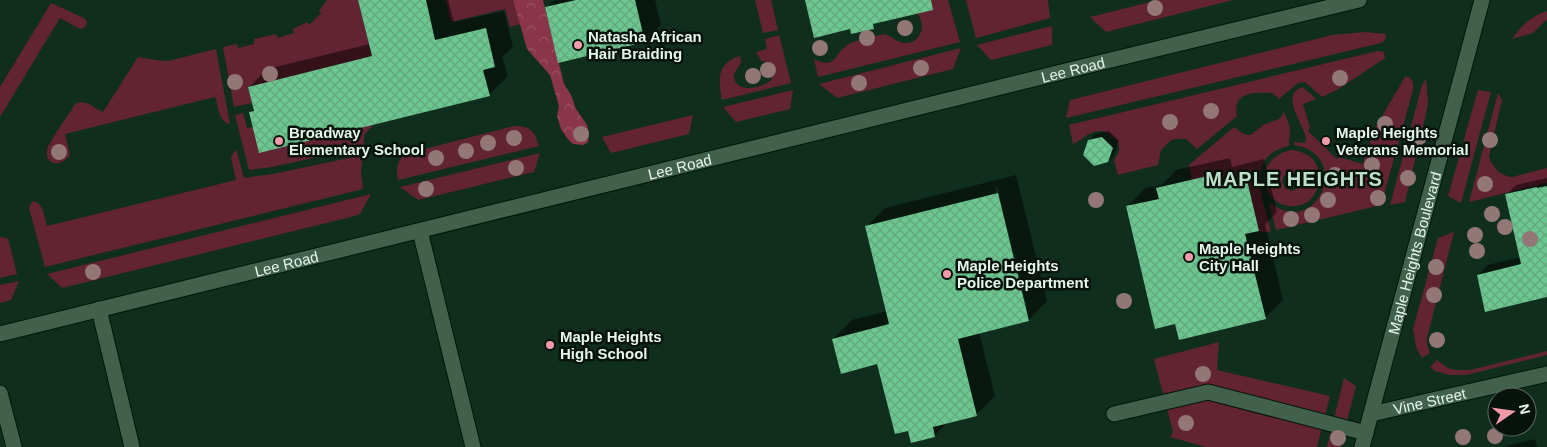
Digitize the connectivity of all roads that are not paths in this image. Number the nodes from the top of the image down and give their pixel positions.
1 (1359, 0) edge
2 (1482, 0) edge
3 (420, 231) junction
4 (99, 309) junction
5 (0, 334) edge
6 (1547, 374) edge
7 (0, 394) edge
8 (1114, 414) dead end
9 (1371, 414) junction
10 (1364, 440) edge
11 (14, 447) edge
12 (132, 447) edge
13 (473, 447) edge

1 - 3 main road, Lee Road
2 - 9 main road, Maple Heights Boulevard
3 - 4 main road, Lee Road
3 - 13 main road
4 - 5 main road, Lee Road
4 - 12 main road
6 - 9 main road, Vine Street
7 - 11 main road
8 - 10 main road
9 - 10 main road, Maple Heights Boulevard

